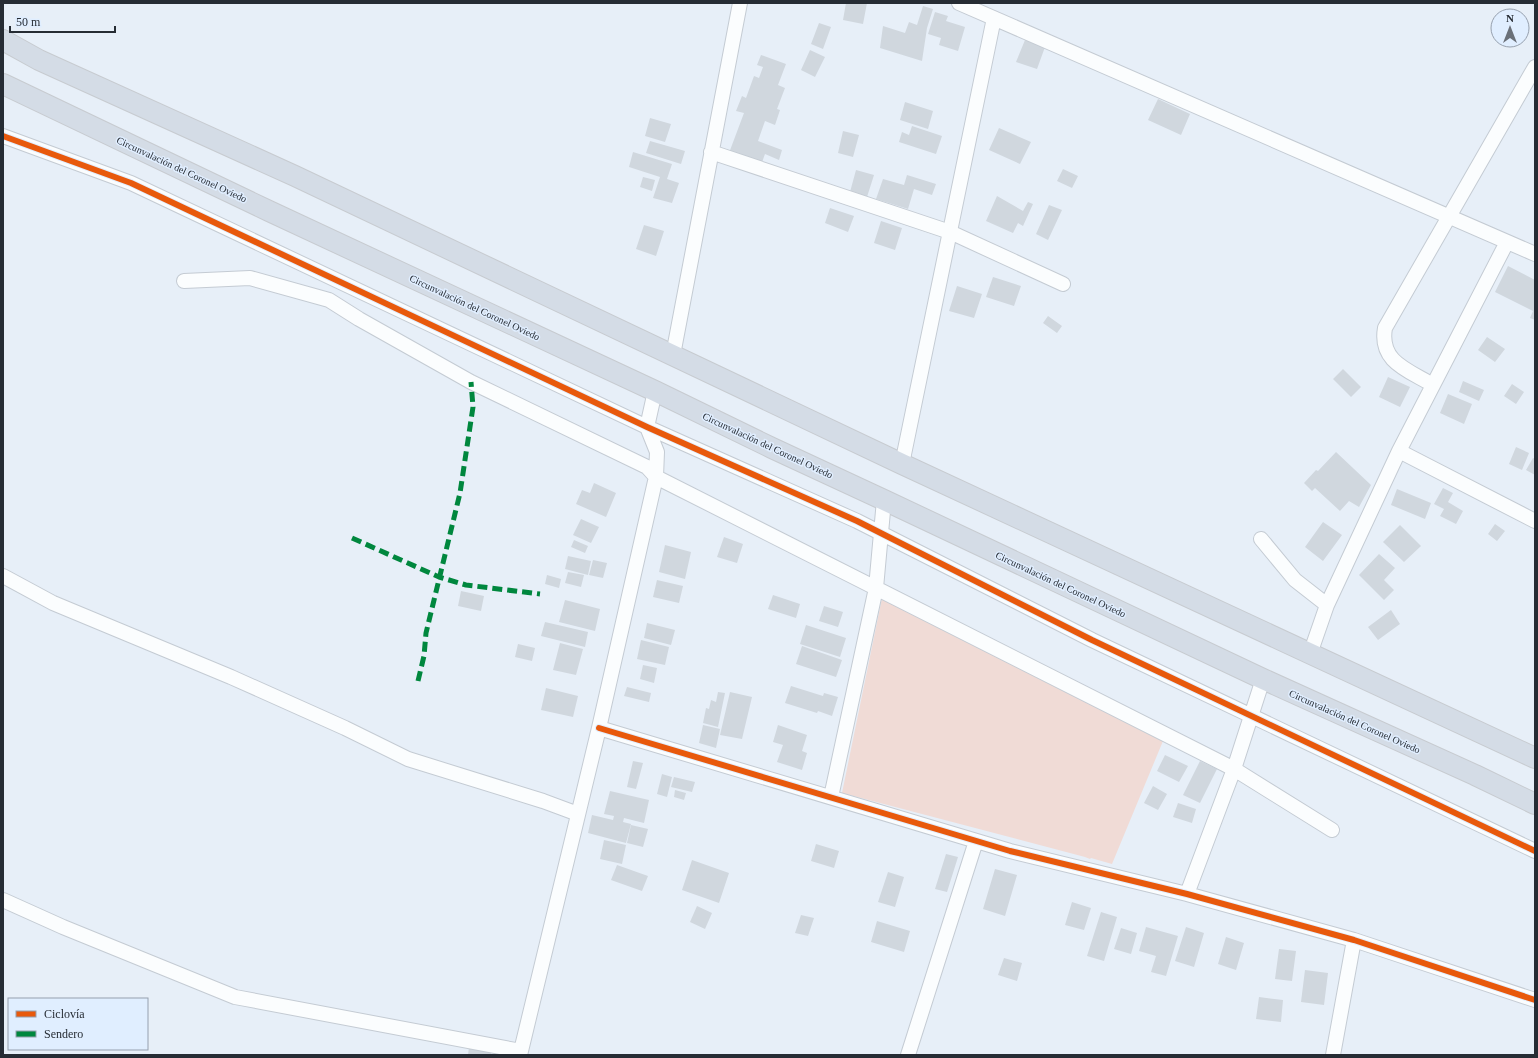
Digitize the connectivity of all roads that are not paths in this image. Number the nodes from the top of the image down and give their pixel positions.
1 (740, 3) edge
2 (959, 3) edge
3 (994, 18) junction
4 (3, 40) edge
5 (1535, 67) edge
6 (3, 84) edge
7 (3, 136) edge
8 (711, 152) junction
9 (1450, 217) junction
10 (950, 232) junction
11 (1507, 242) junction
12 (1535, 254) edge
13 (184, 281) dead end
14 (1063, 284) dead end
15 (673, 355) junction
16 (1433, 385) junction
17 (655, 391) junction
18 (647, 426) junction
19 (1399, 451) junction
20 (902, 464) junction
21 (656, 477) junction
22 (884, 500) junction
23 (1535, 521) edge
24 (881, 535) junction
25 (1261, 539) dead end
26 (3, 576) edge
27 (876, 588) junction
28 (1327, 605) junction
29 (1310, 654) junction
30 (1262, 679) junction
31 (1251, 716) junction
32 (599, 728) junction
33 (1535, 758) edge
34 (1234, 769) junction
35 (831, 797) junction
36 (1535, 804) edge
37 (578, 814) junction
38 (1332, 830) dead end
39 (976, 841) junction
40 (1535, 851) edge
41 (1187, 894) junction
42 (3, 900) edge
43 (1354, 940) junction
44 (1535, 1000) edge
45 (521, 1053) edge
46 (908, 1055) edge
47 (1333, 1055) edge

1 - 8 street
2 - 3 street
3 - 9 street
3 - 10 street
4 - 15 highway
5 - 9 street
6 - 17 highway, Circunvalación del Coronel Oviedo
7 - 18 street
8 - 10 street
8 - 15 street
9 - 11 street
9 - 16 street
10 - 14 street
10 - 20 street
11 - 12 street
11 - 16 street
13 - 21 street
15 - 20 highway
16 - 19 street
17 - 18 street
17 - 22 highway, Circunvalación del Coronel Oviedo
18 - 21 street
18 - 24 street
19 - 23 street
19 - 28 street
20 - 29 highway
21 - 27 street
21 - 32 street
22 - 24 street
22 - 30 highway, Circunvalación del Coronel Oviedo
24 - 27 street
24 - 31 street
25 - 28 street
26 - 37 street
27 - 34 street
27 - 35 street
28 - 29 street
29 - 33 highway
30 - 31 street
30 - 36 highway, Circunvalación del Coronel Oviedo
31 - 34 street
31 - 40 street
32 - 35 street
32 - 37 street
34 - 38 street
34 - 41 street
35 - 39 street
37 - 45 street
39 - 41 street
39 - 46 street
41 - 43 street
42 - 45 street
43 - 44 street
43 - 47 street

